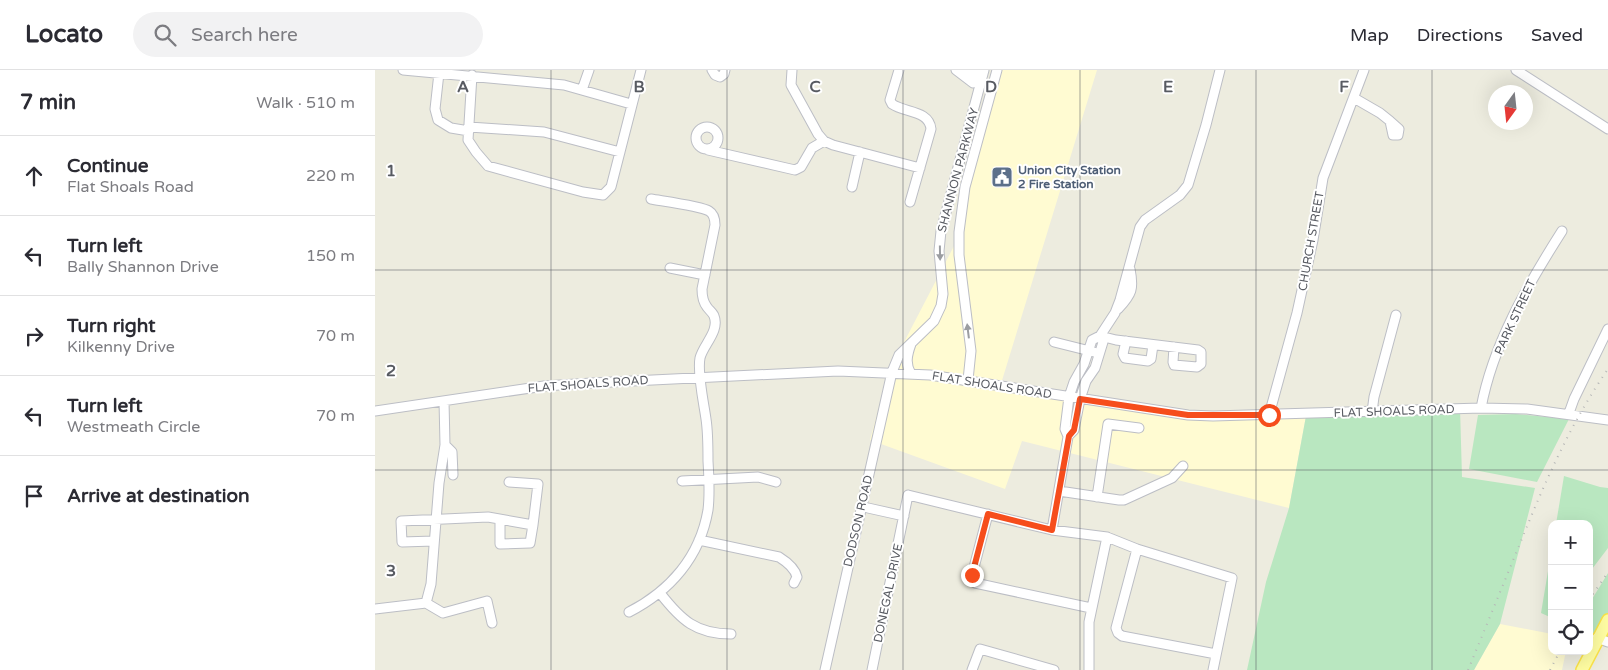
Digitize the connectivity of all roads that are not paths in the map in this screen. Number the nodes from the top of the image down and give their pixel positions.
1 (403, 70) edge
2 (589, 70) edge
3 (641, 70) edge
4 (713, 70) edge
5 (725, 70) edge
6 (791, 70) edge
7 (899, 70) edge
8 (955, 70) edge
9 (963, 70) edge
10 (984, 70) edge
11 (997, 70) edge
12 (1220, 70) edge
13 (1364, 70) edge
14 (1516, 70) edge
15 (439, 73) junction
16 (472, 75) junction
17 (582, 90) junction
18 (1354, 98) junction
19 (631, 104) junction
20 (1390, 121) dead end
21 (469, 129) junction
22 (1608, 129) edge
23 (824, 141) junction
24 (708, 150) dead end
25 (621, 152) junction
26 (861, 152) junction
27 (920, 168) junction
28 (852, 187) dead end
29 (651, 199) dead end
30 (910, 202) dead end
31 (1562, 231) dead end
32 (670, 268) dead end
33 (705, 275) junction
34 (1396, 315) dead end
35 (1608, 329) edge
36 (1100, 336) junction
37 (1126, 341) junction
38 (912, 342) junction
39 (1054, 342) dead end
40 (1153, 345) junction
41 (1174, 347) dead end
42 (1089, 351) junction
43 (1099, 353) junction
44 (892, 372) junction
45 (911, 374) junction
46 (701, 378) junction
47 (968, 380) junction
48 (1069, 397) junction
49 (1080, 399) junction
50 (444, 401) junction
51 (1481, 408) junction
52 (375, 411) edge
53 (1372, 412) junction
54 (1569, 414) junction
55 (1072, 415) junction
56 (1269, 415) junction
57 (1608, 420) edge
58 (1139, 428) dead end
59 (445, 446) junction
60 (1183, 466) dead end
61 (453, 475) dead end
62 (709, 479) junction
63 (682, 481) dead end
64 (509, 482) dead end
65 (776, 482) dead end
66 (1059, 491) junction
67 (1097, 497) junction
68 (868, 508) dead end
69 (988, 514) junction
70 (903, 516) junction
71 (436, 519) junction
72 (500, 520) junction
73 (533, 525) junction
74 (1052, 530) junction
75 (1107, 537) junction
76 (699, 540) junction
77 (434, 541) junction
78 (1137, 549) junction
79 (794, 583) dead end
80 (660, 593) junction
81 (426, 604) junction
82 (1091, 608) junction
83 (375, 610) edge
84 (629, 612) dead end
85 (1608, 620) edge
86 (492, 623) dead end
87 (731, 634) dead end
88 (1603, 640) edge
89 (1215, 654) junction
90 (825, 670) edge
91 (872, 670) edge
92 (972, 670) edge
93 (1054, 670) edge
94 (1089, 670) edge
95 (1213, 670) edge
96 (1582, 670) edge

1 - 15 street
2 - 17 street
3 - 19 street
4 - 5 street
6 - 23 street
7 - 27 street
8 - 9 street
10 -> 38 street, SHANNON PARKWAY
47 -> 11 street, SHANNON PARKWAY
12 - 36 street
13 - 18 street, CHURCH STREET
14 - 22 street
15 - 16 street
15 - 21 street
16 - 17 street
16 - 21 street
17 - 19 street
18 - 20 street
18 - 56 street, CHURCH STREET
19 - 25 street
21 - 25 street
21 - 25 street
23 - 24 street
23 - 26 street
26 - 27 street
26 - 28 street
27 - 30 street
29 - 33 street
31 - 51 street, PARK STREET
32 - 33 street
33 - 46 street
34 - 53 street
35 - 54 street
36 - 37 street
36 - 42 street
36 - 43 street
37 - 40 street
37 - 40 street
38 - 44 street, SHANNON PARKWAY
38 - 45 street
39 - 42 street
40 - 41 street
42 - 43 street
42 - 48 street
43 - 49 street
44 - 45 street, FLAT SHOALS ROAD
44 - 46 street, FLAT SHOALS ROAD
44 - 90 street, DODSON ROAD
45 - 47 street, FLAT SHOALS ROAD
46 - 50 street, FLAT SHOALS ROAD
46 - 62 street
47 - 48 street, FLAT SHOALS ROAD
48 - 49 street, FLAT SHOALS ROAD
48 - 55 street
49 - 55 street
49 - 56 street, FLAT SHOALS ROAD
50 - 52 street, FLAT SHOALS ROAD
50 - 59 street
51 - 53 street, FLAT SHOALS ROAD
51 - 54 street, FLAT SHOALS ROAD
53 - 56 street, FLAT SHOALS ROAD
54 - 57 street, FLAT SHOALS ROAD
55 - 66 street
58 - 67 street
59 - 61 street
59 - 71 street
60 - 67 street
62 - 63 street
62 - 65 street
62 - 76 street
64 - 73 street
66 - 67 street
66 - 74 street
68 - 70 street
69 - 70 street, DONEGAL DRIVE
69 - 74 street
69 - 82 street
70 - 91 street, DONEGAL DRIVE
71 - 72 street
71 - 77 street
71 - 77 street
72 - 73 street
72 - 73 street
74 - 75 street
75 - 78 street
75 - 82 street
76 - 79 street
76 - 80 street
77 - 81 street
78 - 89 street
78 - 89 street
80 - 84 street
80 - 87 street
81 - 83 street
81 - 86 street
82 - 94 street
85 - 88 main road
88 - 96 main road
89 - 95 street
92 - 93 street

